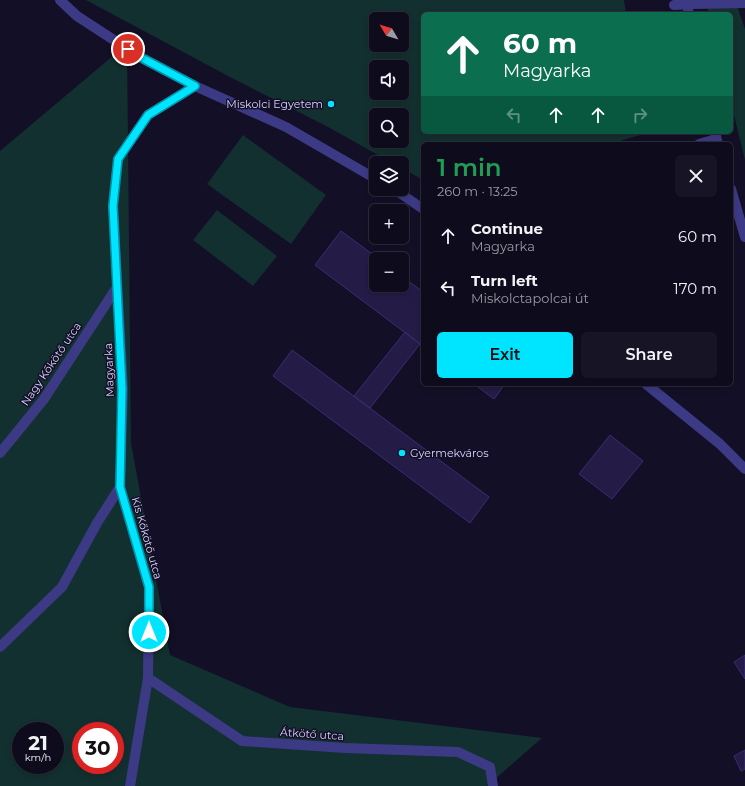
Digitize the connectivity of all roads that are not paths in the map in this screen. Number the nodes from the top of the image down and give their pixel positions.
1 (60, 0) edge
2 (734, 0) edge
3 (720, 2) edge
4 (745, 2) edge
5 (674, 5) dead end
6 (689, 6) edge
7 (195, 86) junction
8 (716, 138) edge
9 (704, 142) edge
10 (369, 175) edge
11 (404, 196) edge
12 (733, 196) edge
13 (421, 208) edge
14 (745, 237) edge
15 (117, 286) junction
16 (648, 386) edge
17 (0, 453) edge
18 (745, 469) edge
19 (120, 487) junction
20 (0, 647) edge
21 (148, 678) junction
22 (130, 786) edge
23 (493, 786) edge

1 - 7 street
2 - 4 street
3 - 4 street
3 - 6 street
5 - 6 street, bridge
7 - 10 street
7 - 15 street, Magyarka
8 - 9 street
11 - 13 street
12 - 14 street
15 - 17 street, Nagy Kőkötő utca
15 - 19 street, Magyarka
16 - 18 street
19 - 20 street
19 - 21 street, Kis Kőkötő utca
21 - 22 street, Kis Kőkötő utca
21 - 23 street, Átkötő utca

